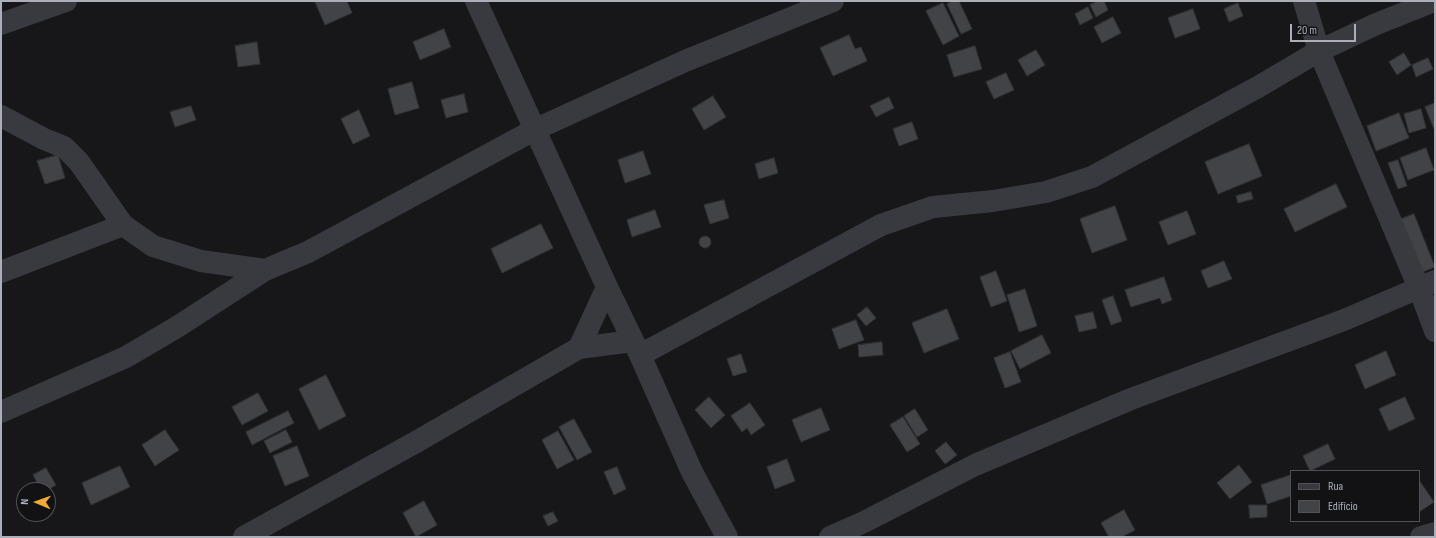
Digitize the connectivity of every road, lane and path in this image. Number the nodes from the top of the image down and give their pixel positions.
1 (66, 1) edge
2 (476, 1) edge
3 (833, 1) edge
4 (1304, 1) edge
5 (1434, 1) edge
6 (1, 24) edge
7 (1319, 51) junction
8 (1, 116) edge
9 (534, 130) junction
10 (123, 225) junction
11 (265, 270) junction
12 (1, 272) edge
13 (1427, 284) edge
14 (607, 287) junction
15 (1435, 331) edge
16 (579, 348) junction
17 (636, 348) junction
18 (1, 412) edge
19 (1435, 533) edge
20 (244, 537) edge
21 (727, 537) edge
22 (830, 537) edge
23 (1421, 537) edge

1 - 6 street
2 - 9 street
3 - 9 street
4 - 7 street
5 - 7 street
7 - 13 street
7 - 17 street
8 - 10 street
9 - 11 street
9 - 14 street
10 - 11 street
10 - 12 street
11 - 18 street
13 - 15 street
13 - 22 street
14 - 16 street
14 - 17 street
16 - 17 street
16 - 20 street
17 - 21 street
19 - 23 street

